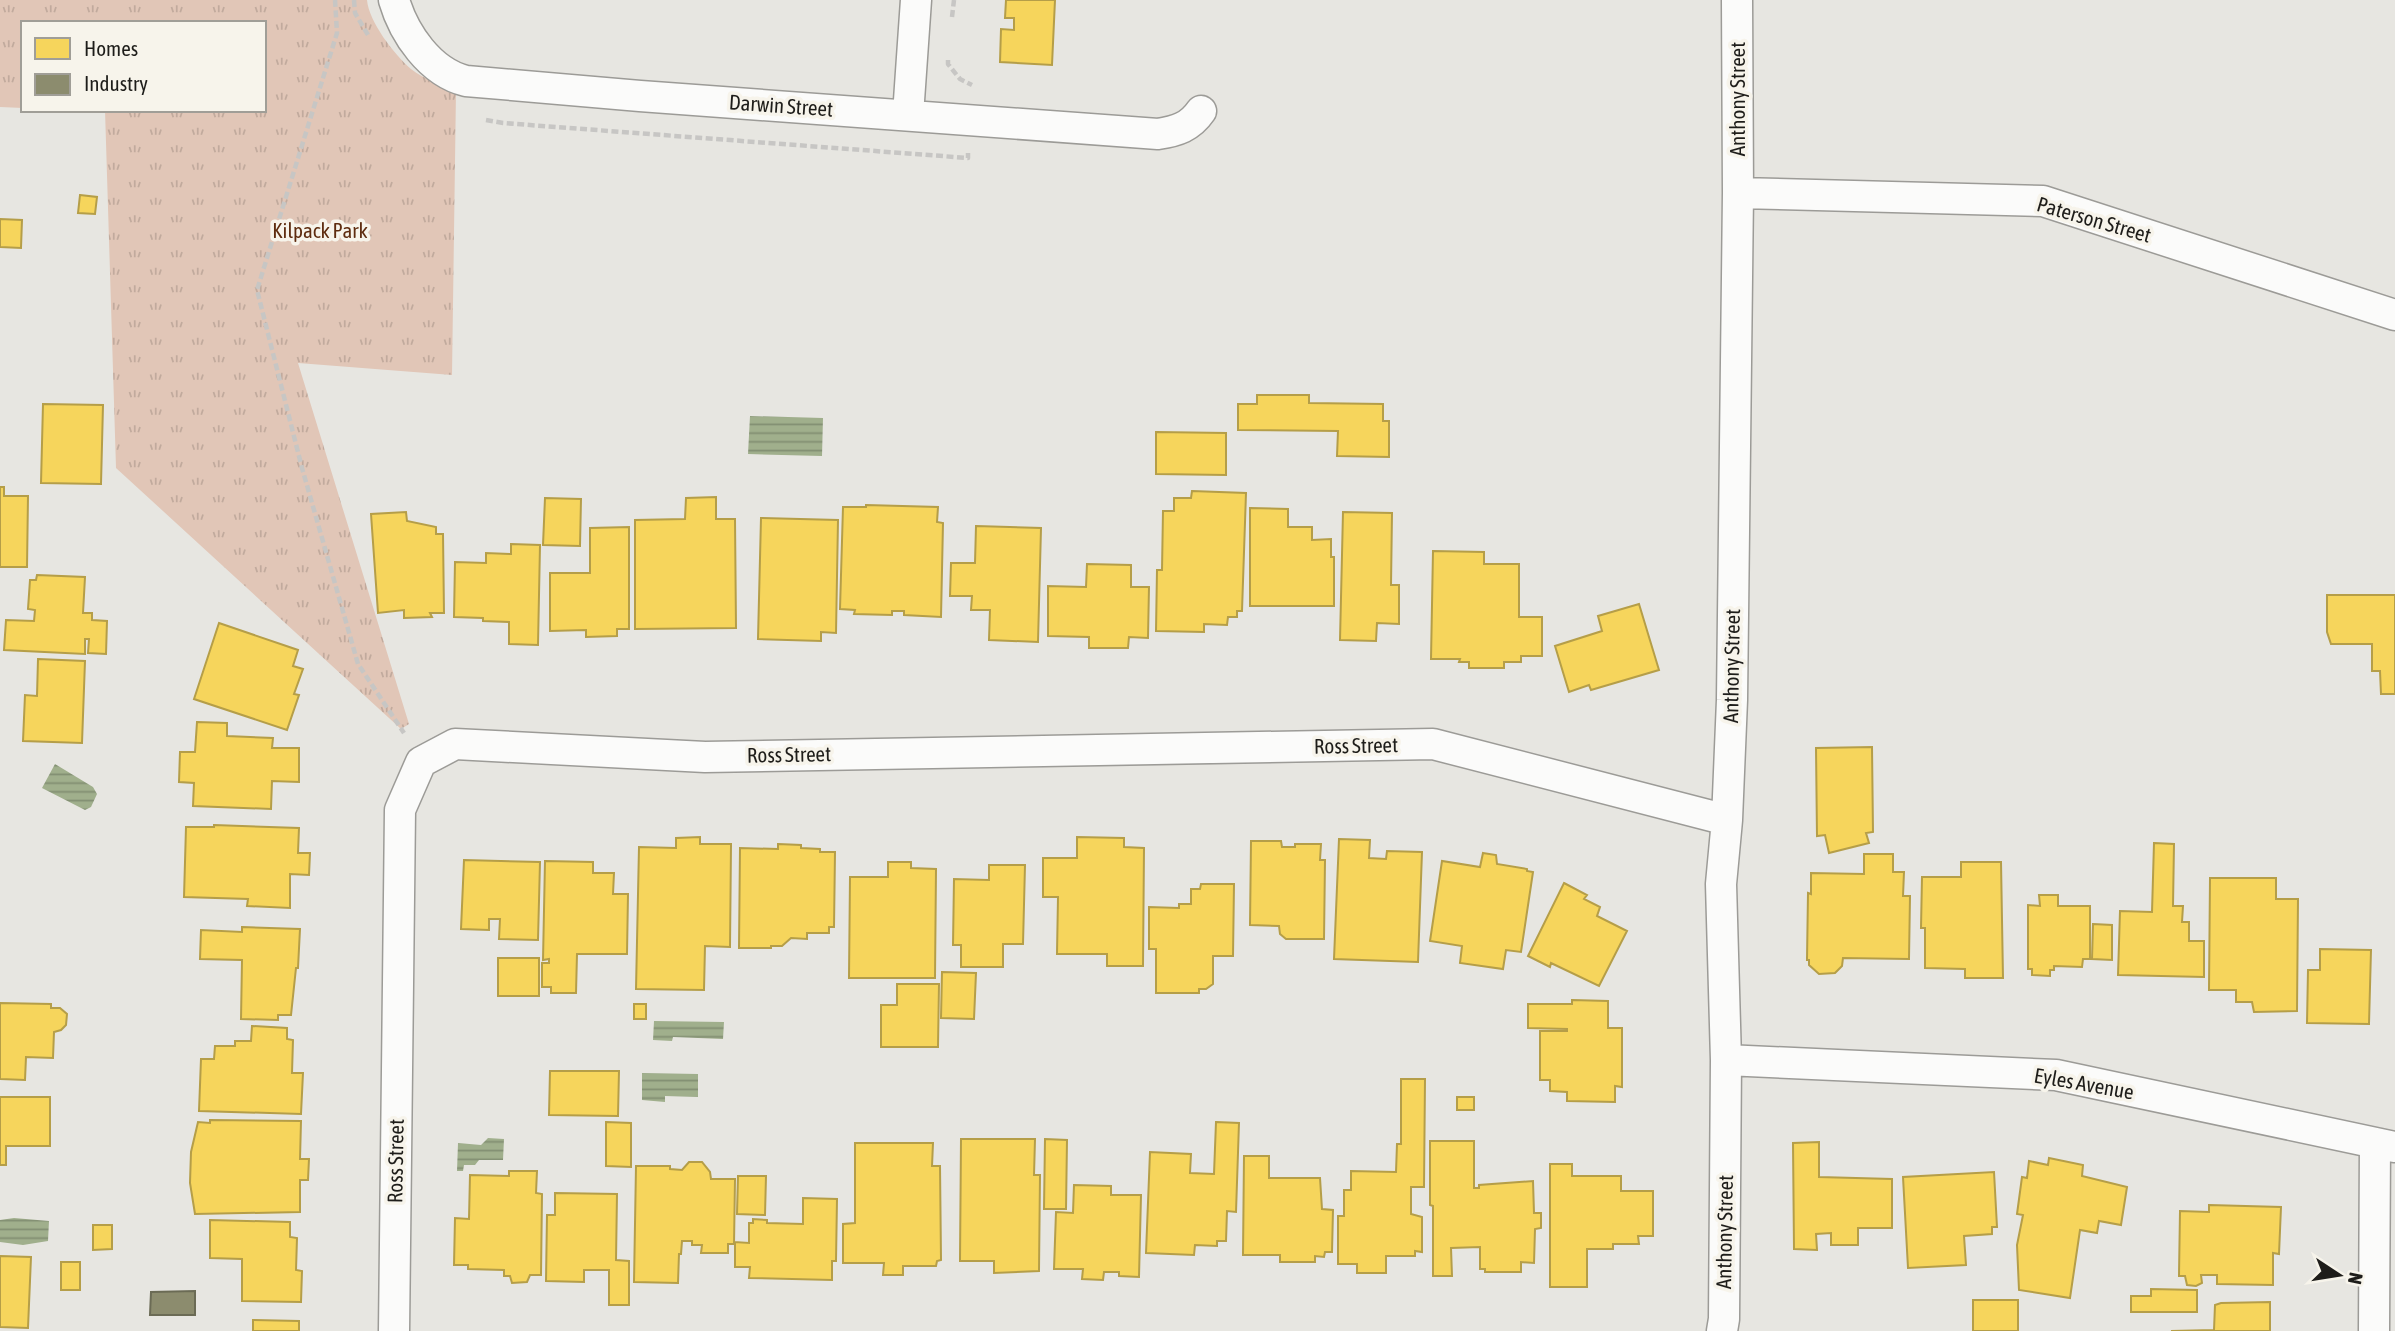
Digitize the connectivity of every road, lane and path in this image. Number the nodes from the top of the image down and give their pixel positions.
1 (335, 0) edge
2 (394, 0) edge
3 (916, 0) edge
4 (1737, 0) edge
5 (1201, 111) dead end
6 (908, 115) junction
7 (1738, 193) junction
8 (2395, 315) edge
9 (421, 762) junction
10 (1727, 820) junction
11 (1726, 1060) junction
12 (2385, 1145) edge
13 (394, 1331) edge
14 (1722, 1331) edge
15 (2374, 1331) edge

1 - 9 path
2 - 6 street, Darwin Street
3 - 6 street
4 - 7 street, Anthony Street
5 - 6 street, Darwin Street
7 - 8 street, Paterson Street
7 - 10 street, Anthony Street
9 - 10 street, Ross Street
9 - 13 street, Ross Street
10 - 11 street, Anthony Street
11 - 12 street, Eyles Avenue
11 - 14 street, Anthony Street
12 - 15 street

